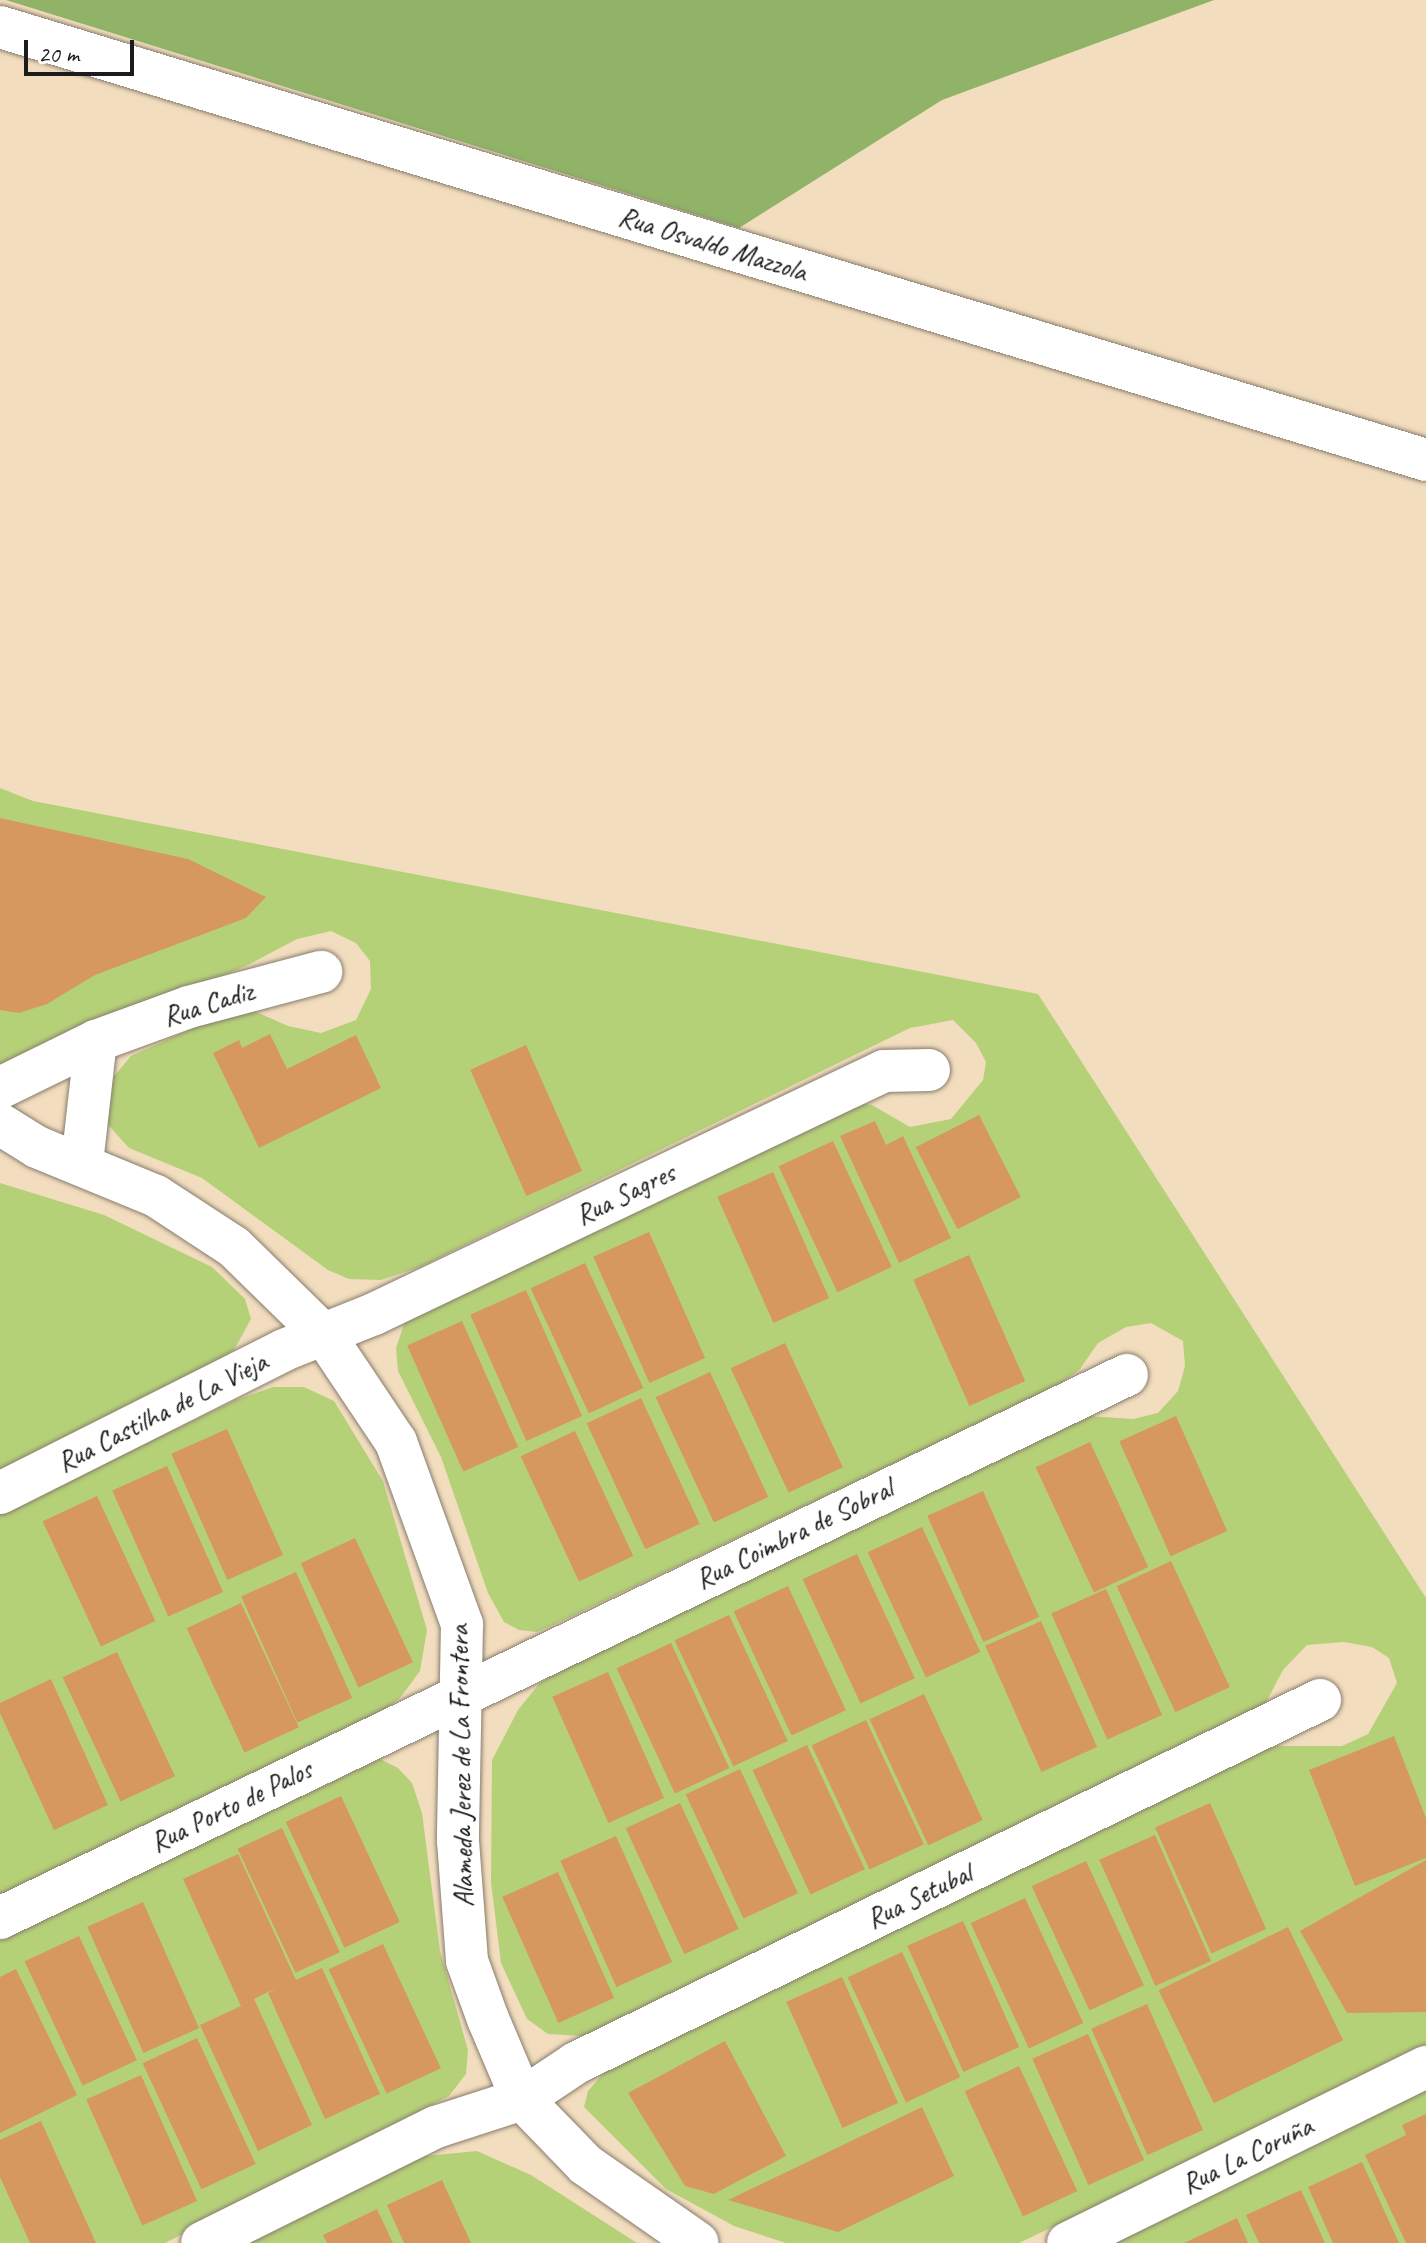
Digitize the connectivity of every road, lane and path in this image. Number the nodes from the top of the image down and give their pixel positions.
1 (0, 27) edge
2 (1426, 460) edge
3 (321, 972) dead end
4 (96, 1041) junction
5 (929, 1070) dead end
6 (0, 1088) edge
7 (0, 1124) edge
8 (19, 1148) edge
9 (82, 1163) junction
10 (325, 1336) junction
11 (1127, 1375) dead end
12 (0, 1493) edge
13 (461, 1693) junction
14 (1320, 1700) dead end
15 (0, 1918) edge
16 (1426, 2067) edge
17 (522, 2099) junction
18 (202, 2243) edge
19 (698, 2243) edge
20 (1068, 2243) edge

1 - 2 street, Rua Osvaldo Mazzola
3 - 4 street, Rua Cadiz
4 - 6 street, Rua Cadiz
4 - 9 street
5 - 10 street, Rua Sagres
7 - 8 street, Alameda Jerez de La Frontera
8 - 9 street, Alameda Jerez de La Frontera
9 - 10 street, Alameda Jerez de La Frontera
10 - 12 street, Rua Castilha de La Vieja
10 - 13 street, Alameda Jerez de La Frontera
11 - 13 street, Rua Coimbra de Sobral
13 - 15 street, Rua Porto de Palos
13 - 17 street, Alameda Jerez de La Frontera
14 - 17 street, Rua Setubal
16 - 20 street, Rua La Coruña
17 - 18 street, Rua Setubal
17 - 19 street, Alameda Jerez de La Frontera

